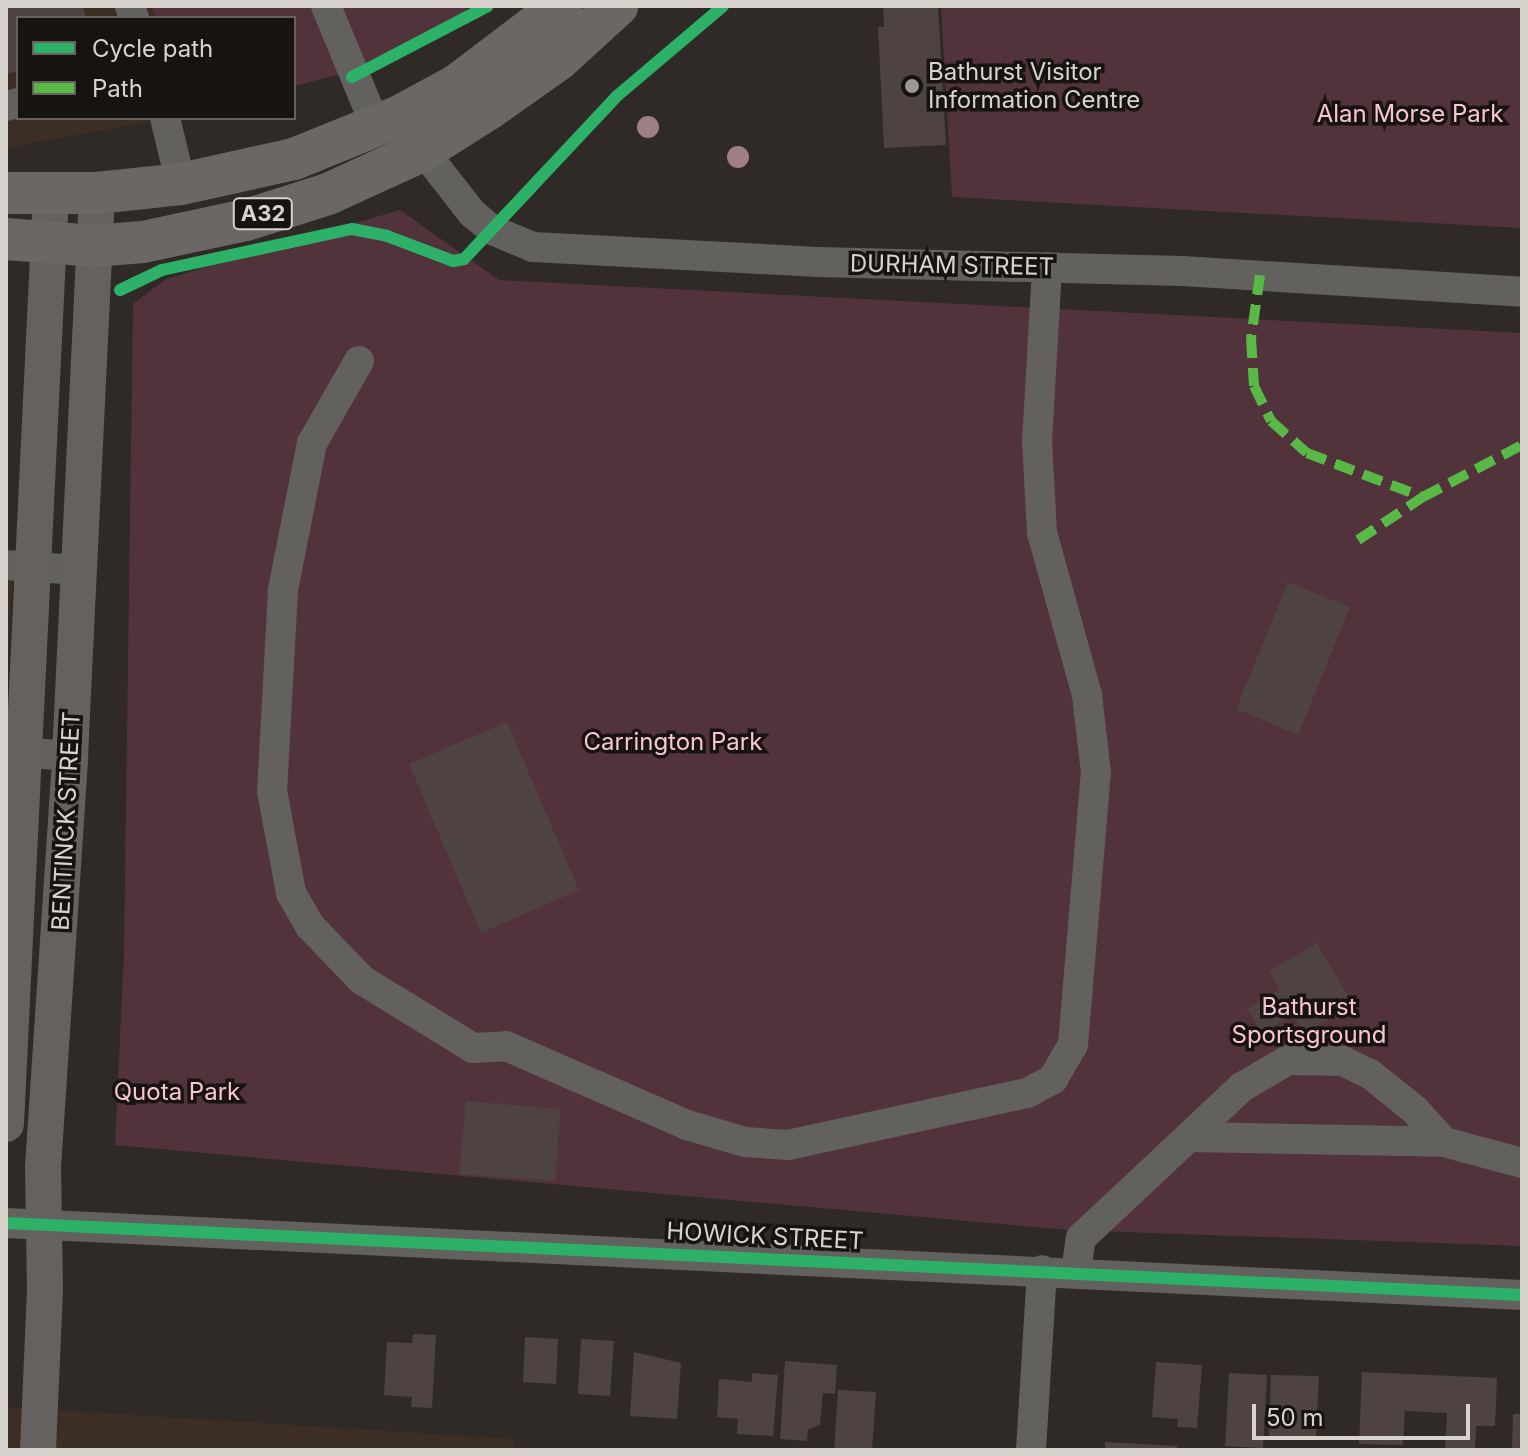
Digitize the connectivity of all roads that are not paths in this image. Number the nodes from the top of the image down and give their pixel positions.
1 (326, 6) edge
2 (561, 6) edge
3 (617, 6) edge
4 (165, 120) edge
5 (388, 121) junction
6 (422, 151) junction
7 (181, 184) junction
8 (6, 193) edge
9 (51, 193) junction
10 (97, 193) junction
11 (6, 239) edge
12 (49, 243) junction
13 (94, 246) junction
14 (1047, 267) junction
15 (1522, 292) edge
16 (359, 361) dead end
17 (19, 566) edge
18 (79, 570) junction
19 (15, 752) edge
20 (70, 756) junction
21 (6, 1124) edge
22 (1192, 1137) junction
23 (1444, 1142) junction
24 (1522, 1163) edge
25 (6, 1223) edge
26 (43, 1226) junction
27 (1042, 1270) junction
28 (1076, 1272) junction
29 (1522, 1295) edge
30 (38, 1450) edge
31 (1031, 1450) edge

1 - 5 street, DURHAM STREET
2 - 5 highway, A32
3 - 6 highway, A32
4 - 7 street
5 - 6 street, DURHAM STREET
5 - 7 highway, A32
6 - 13 highway, A32
6 - 14 street, DURHAM STREET
7 - 10 highway, A32
8 - 9 highway, A32
9 - 10 highway, A32
9 - 12 main road, BENTINCK STREET
10 - 13 main road, BENTINCK STREET
11 - 12 highway, A32
12 - 13 highway, A32
12 - 17 main road, BENTINCK STREET
13 - 18 main road, BENTINCK STREET
14 - 15 street, DURHAM STREET
14 - 16 street
17 - 18 street
17 - 19 main road, BENTINCK STREET
18 - 20 main road, BENTINCK STREET
19 - 20 street
19 - 21 main road, BENTINCK STREET
20 - 26 main road, BENTINCK STREET
22 - 23 street
22 - 23 street
22 - 28 street
23 - 24 street
25 - 26 street, HOWICK STREET
26 - 27 street, HOWICK STREET
26 - 30 main road, BENTINCK STREET
27 - 28 street, HOWICK STREET
27 - 31 street
28 - 29 street, HOWICK STREET

